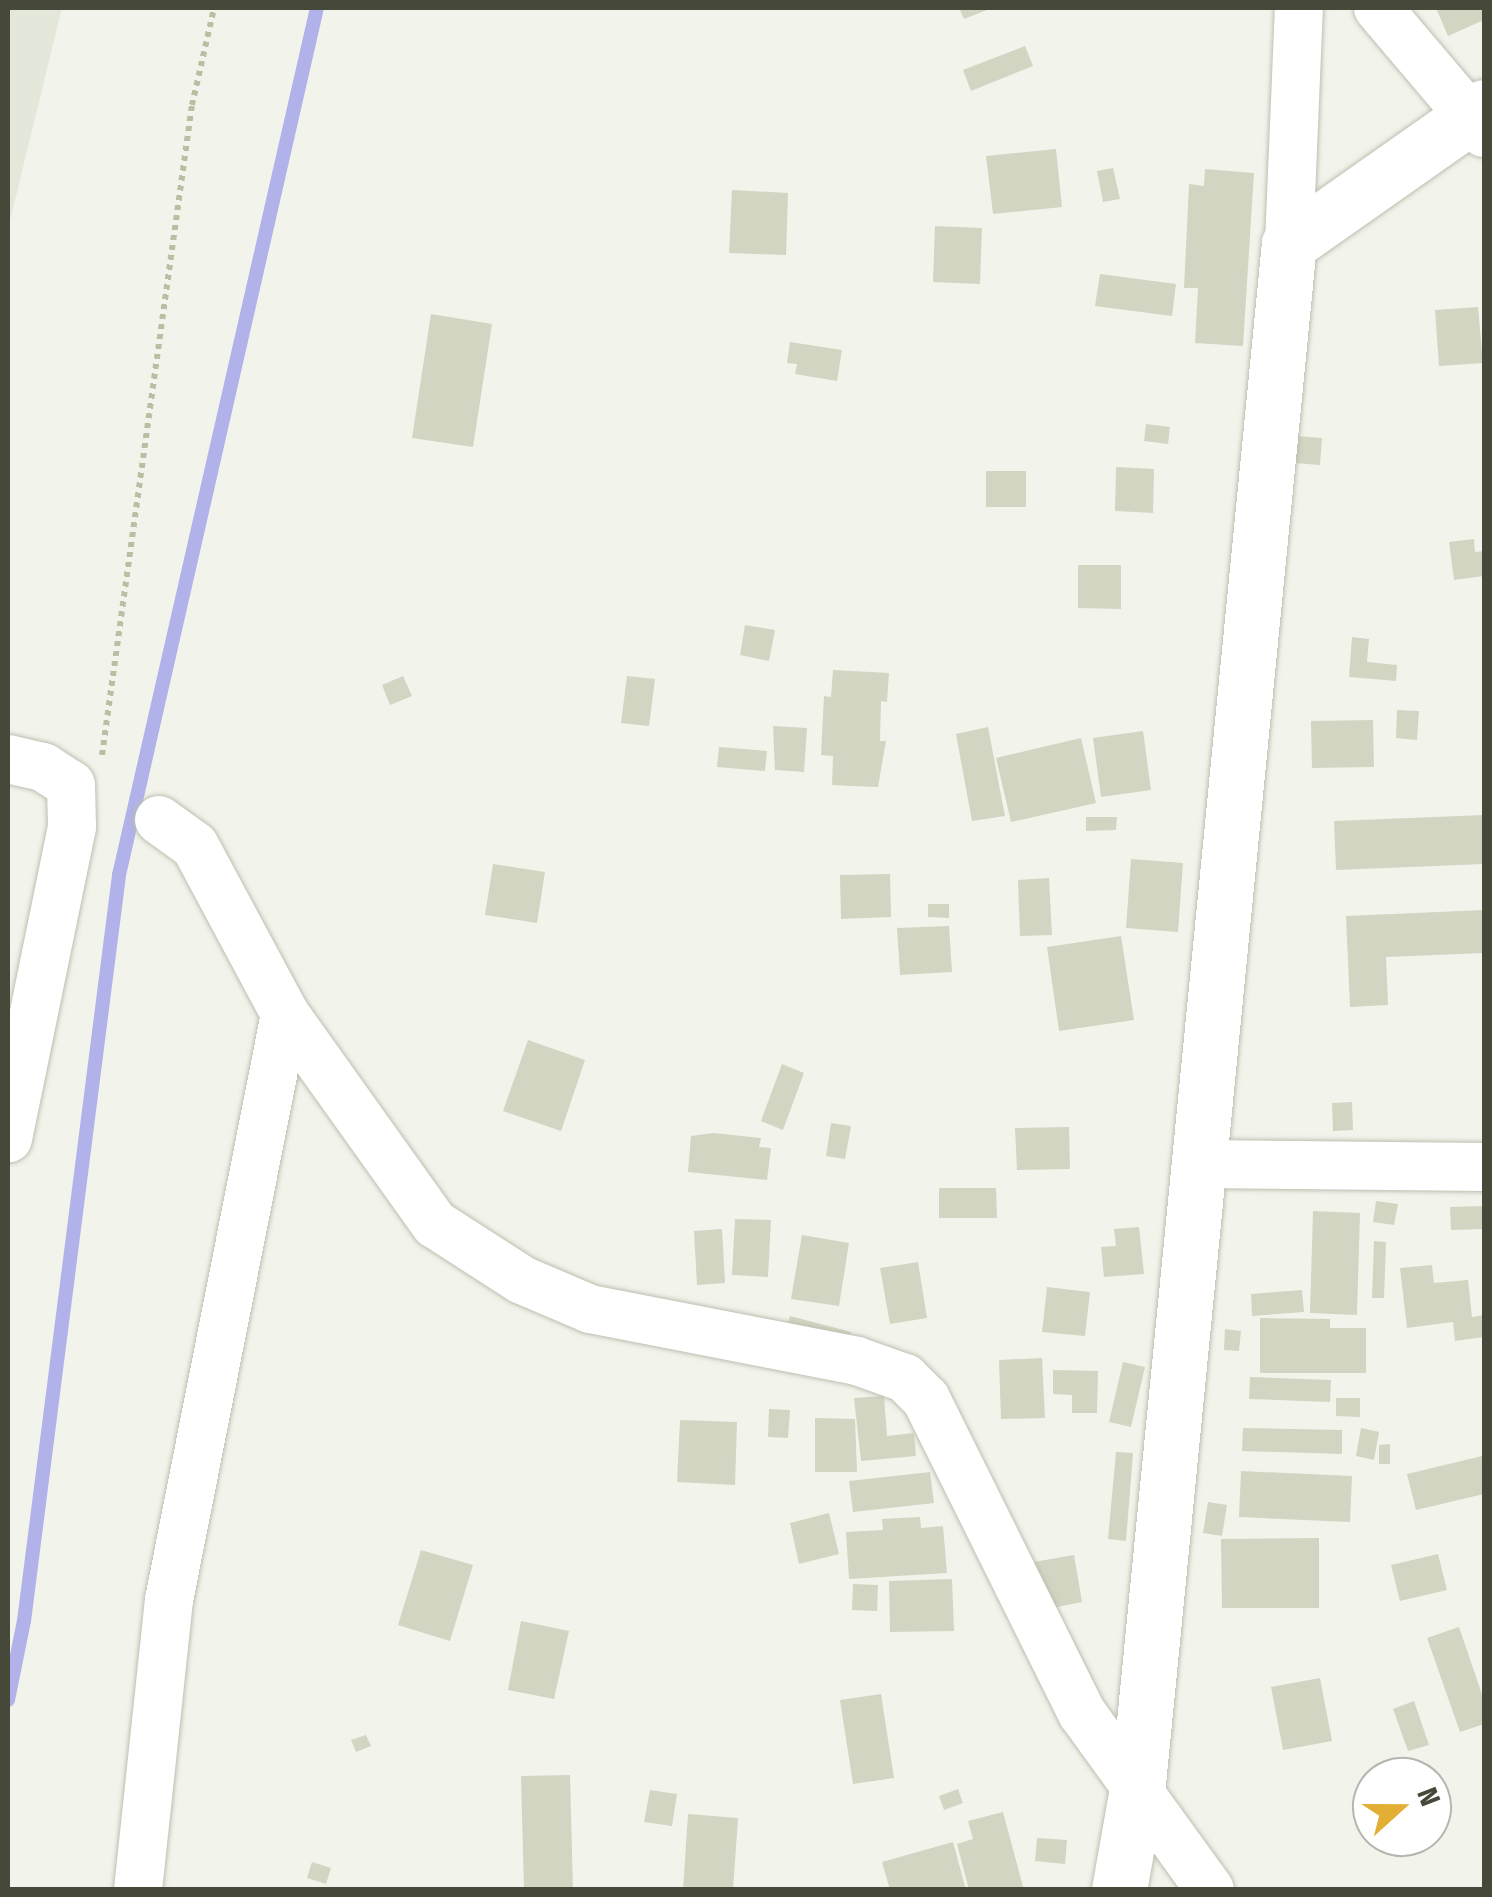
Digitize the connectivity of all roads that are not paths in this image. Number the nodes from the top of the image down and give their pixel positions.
1 (1300, 8) edge
2 (1378, 8) edge
3 (1480, 119) edge
4 (1288, 244) junction
5 (8, 759) edge
6 (160, 820) dead end
7 (285, 1014) junction
8 (8, 1138) edge
9 (1200, 1164) junction
10 (1484, 1167) edge
11 (1138, 1783) junction
12 (138, 1890) edge
13 (1119, 1890) edge
14 (1210, 1890) edge

1 - 4 street
2 - 3 street
3 - 4 street
4 - 9 street
5 - 8 street
6 - 7 street
7 - 11 street
7 - 12 street
9 - 10 street
9 - 11 street
11 - 13 street
11 - 14 street

